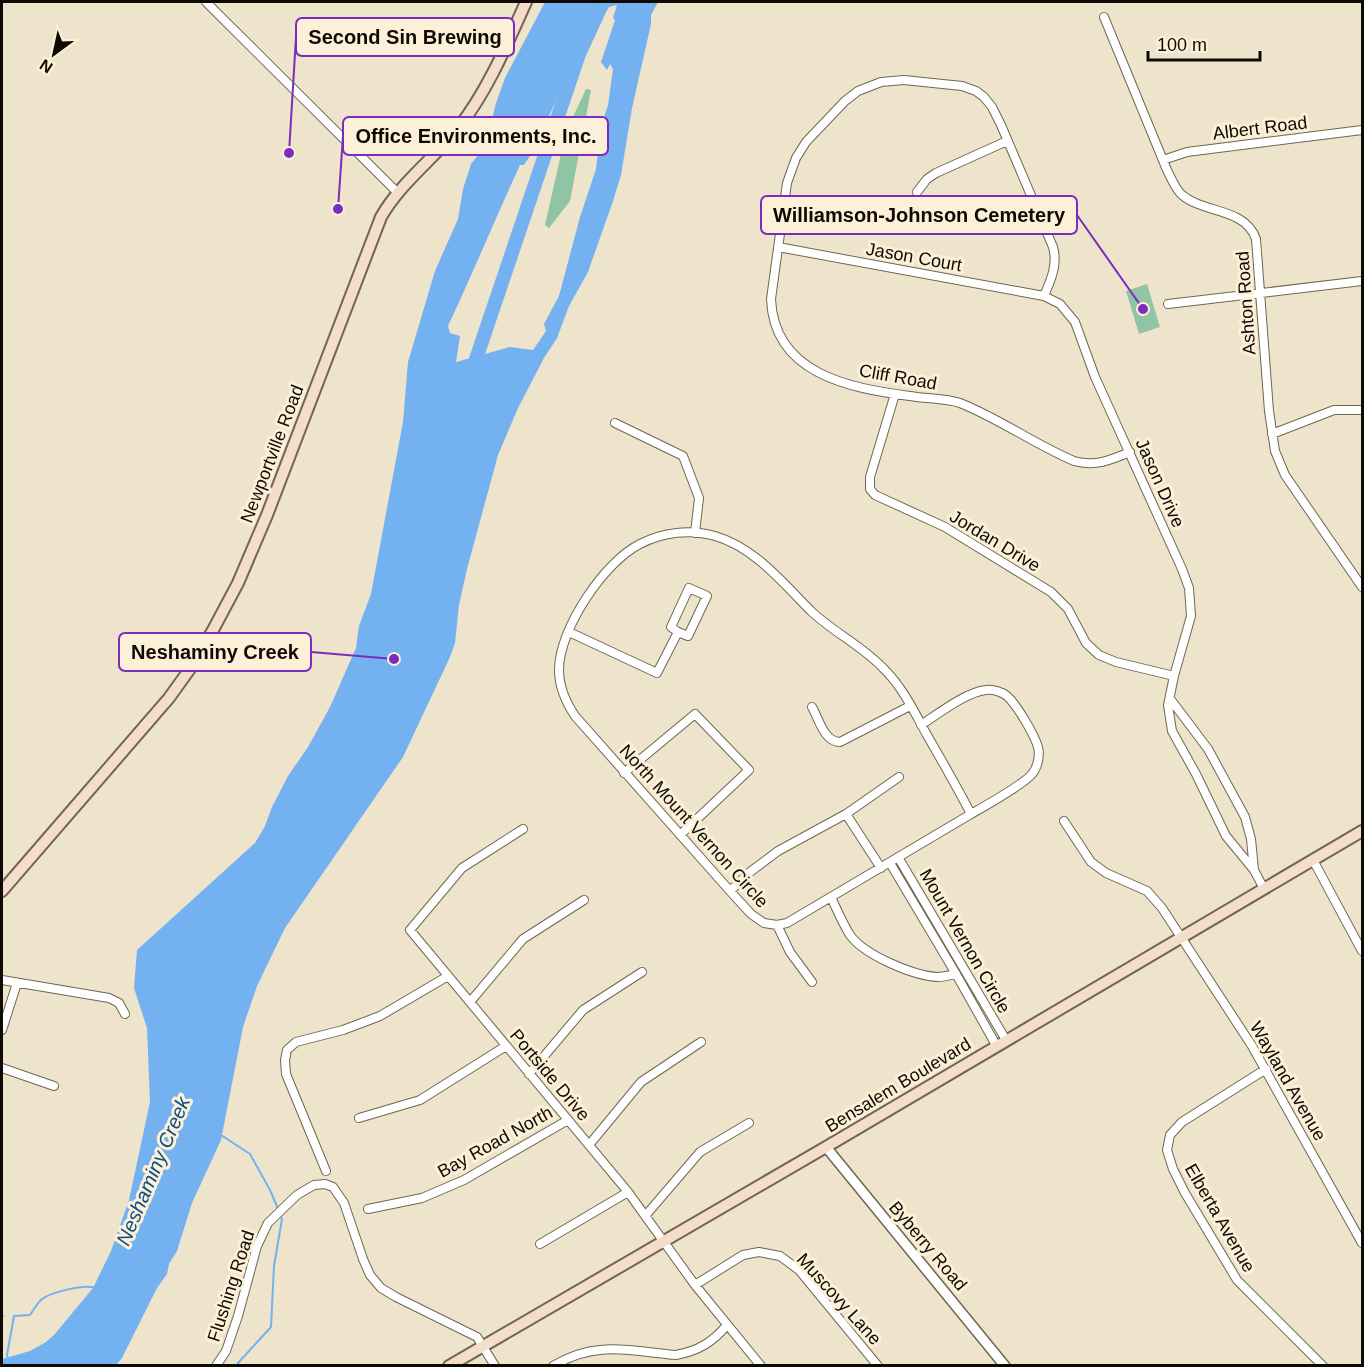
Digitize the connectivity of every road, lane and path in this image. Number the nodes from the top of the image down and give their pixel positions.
1 (206, 2) edge
2 (526, 2) edge
3 (1104, 17) dead end
4 (1362, 130) edge
5 (1007, 141) junction
6 (1163, 160) junction
7 (918, 192) dead end
8 (398, 193) junction
9 (778, 247) junction
10 (1362, 281) edge
11 (1260, 292) junction
12 (1044, 296) junction
13 (1168, 304) dead end
14 (895, 394) junction
15 (1362, 410) edge
16 (615, 423) dead end
17 (1272, 434) junction
18 (1130, 452) junction
19 (695, 533) junction
20 (1362, 587) edge
21 (569, 632) junction
22 (678, 632) junction
23 (1174, 676) junction
24 (1171, 700) junction
25 (910, 706) junction
26 (812, 707) dead end
27 (921, 724) junction
28 (624, 773) junction
29 (899, 777) dead end
30 (846, 814) junction
31 (971, 814) junction
32 (1064, 820) dead end
33 (523, 829) dead end
34 (1362, 831) edge
35 (680, 834) junction
36 (898, 857) junction
37 (1313, 860) junction
38 (890, 863) junction
39 (881, 868) junction
40 (1254, 870) junction
41 (1264, 889) junction
42 (2, 891) edge
43 (730, 891) junction
44 (831, 897) junction
45 (584, 900) dead end
46 (777, 925) junction
47 (1180, 938) junction
48 (1362, 951) edge
49 (642, 972) dead end
50 (956, 974) junction
51 (448, 976) junction
52 (2, 980) edge
53 (812, 982) dead end
54 (17, 983) junction
55 (470, 1002) junction
56 (125, 1014) dead end
57 (2, 1030) edge
58 (701, 1042) dead end
59 (1001, 1043) junction
60 (506, 1046) junction
61 (2, 1068) edge
62 (1266, 1069) junction
63 (529, 1074) junction
64 (54, 1086) dead end
65 (358, 1118) dead end
66 (568, 1120) junction
67 (749, 1123) dead end
68 (589, 1145) junction
69 (825, 1147) junction
70 (326, 1171) dead end
71 (628, 1192) junction
72 (368, 1209) dead end
73 (646, 1215) junction
74 (664, 1241) junction
75 (1362, 1243) edge
76 (540, 1244) dead end
77 (695, 1285) junction
78 (727, 1325) junction
79 (483, 1346) junction
80 (216, 1365) edge
81 (448, 1365) edge
82 (495, 1365) edge
83 (553, 1365) edge
84 (761, 1365) edge
85 (878, 1365) edge
86 (1005, 1365) edge
87 (1323, 1365) edge

1 - 8 street
2 - 8 main road, Newportville Road
3 - 6 street, Ashton Road
4 - 6 street, Albert Road
5 - 7 street
5 - 9 street, Cliff Road
5 - 12 street, Cliff Road
6 - 11 street, Ashton Road
8 - 42 main road, Newportville Road
9 - 12 street, Jason Court
9 - 14 street, Cliff Road
10 - 11 street
11 - 13 street
11 - 17 street, Ashton Road
12 - 18 street, Jason Drive
14 - 18 street, Cliff Road
14 - 23 street, Jordan Drive
15 - 17 street
16 - 19 street
17 - 20 street, Ashton Road
18 - 23 street, Jason Drive
19 - 21 street, North Mount Vernon Circle
19 - 25 street, North Mount Vernon Circle
21 - 22 street
21 - 28 street, North Mount Vernon Circle
22 - 22 street
23 - 24 street, Jason Drive
24 - 40 street, Jason Drive
24 - 40 street, Jason Drive
25 - 26 street
25 - 27 street, North Mount Vernon Circle
27 - 31 street, North Mount Vernon Circle
27 - 31 street, North Mount Vernon Circle
28 - 35 street, North Mount Vernon Circle
28 - 35 street
29 - 30 street
30 - 39 street
30 - 43 street
31 - 36 street, North Mount Vernon Circle
32 - 47 street, Wayland Avenue
33 - 51 street, Portside Drive
34 - 37 main road, Bensalem Boulevard
35 - 43 street, North Mount Vernon Circle
36 - 38 street, North Mount Vernon Circle
36 - 59 street, Mount Vernon Circle
37 - 41 main road, Bensalem Boulevard
37 - 48 street
38 - 39 street, North Mount Vernon Circle
38 - 50 street, Mount Vernon Circle
39 - 44 street, North Mount Vernon Circle
40 - 41 street, Jason Drive
41 - 47 main road, Bensalem Boulevard
43 - 46 street, North Mount Vernon Circle
44 - 46 street, North Mount Vernon Circle
44 - 50 street
45 - 55 street
46 - 53 street
47 - 59 main road, Bensalem Boulevard
47 - 62 street, Wayland Avenue
49 - 63 street
50 - 59 street, Mount Vernon Circle
51 - 55 street, Portside Drive
51 - 70 street
52 - 54 street
54 - 56 street
54 - 57 street
55 - 60 street, Portside Drive
58 - 68 street
59 - 69 main road, Bensalem Boulevard
60 - 63 street, Portside Drive
60 - 65 street
61 - 64 street
62 - 75 street, Wayland Avenue
62 - 87 street, Elberta Avenue
63 - 66 street, Portside Drive
66 - 68 street, Portside Drive
66 - 72 street, Bay Road North
67 - 73 street
68 - 71 street, Portside Drive
69 - 74 main road, Bensalem Boulevard
69 - 86 street, Byberry Road
71 - 73 street, Portside Drive
71 - 76 street
73 - 74 street, Portside Drive
74 - 77 street
74 - 79 main road, Bensalem Boulevard
77 - 78 street
77 - 85 street, Muscovy Lane
78 - 83 street
78 - 84 street
79 - 80 street, Flushing Road
79 - 81 main road, Bensalem Boulevard
79 - 82 street, Flushing Road

